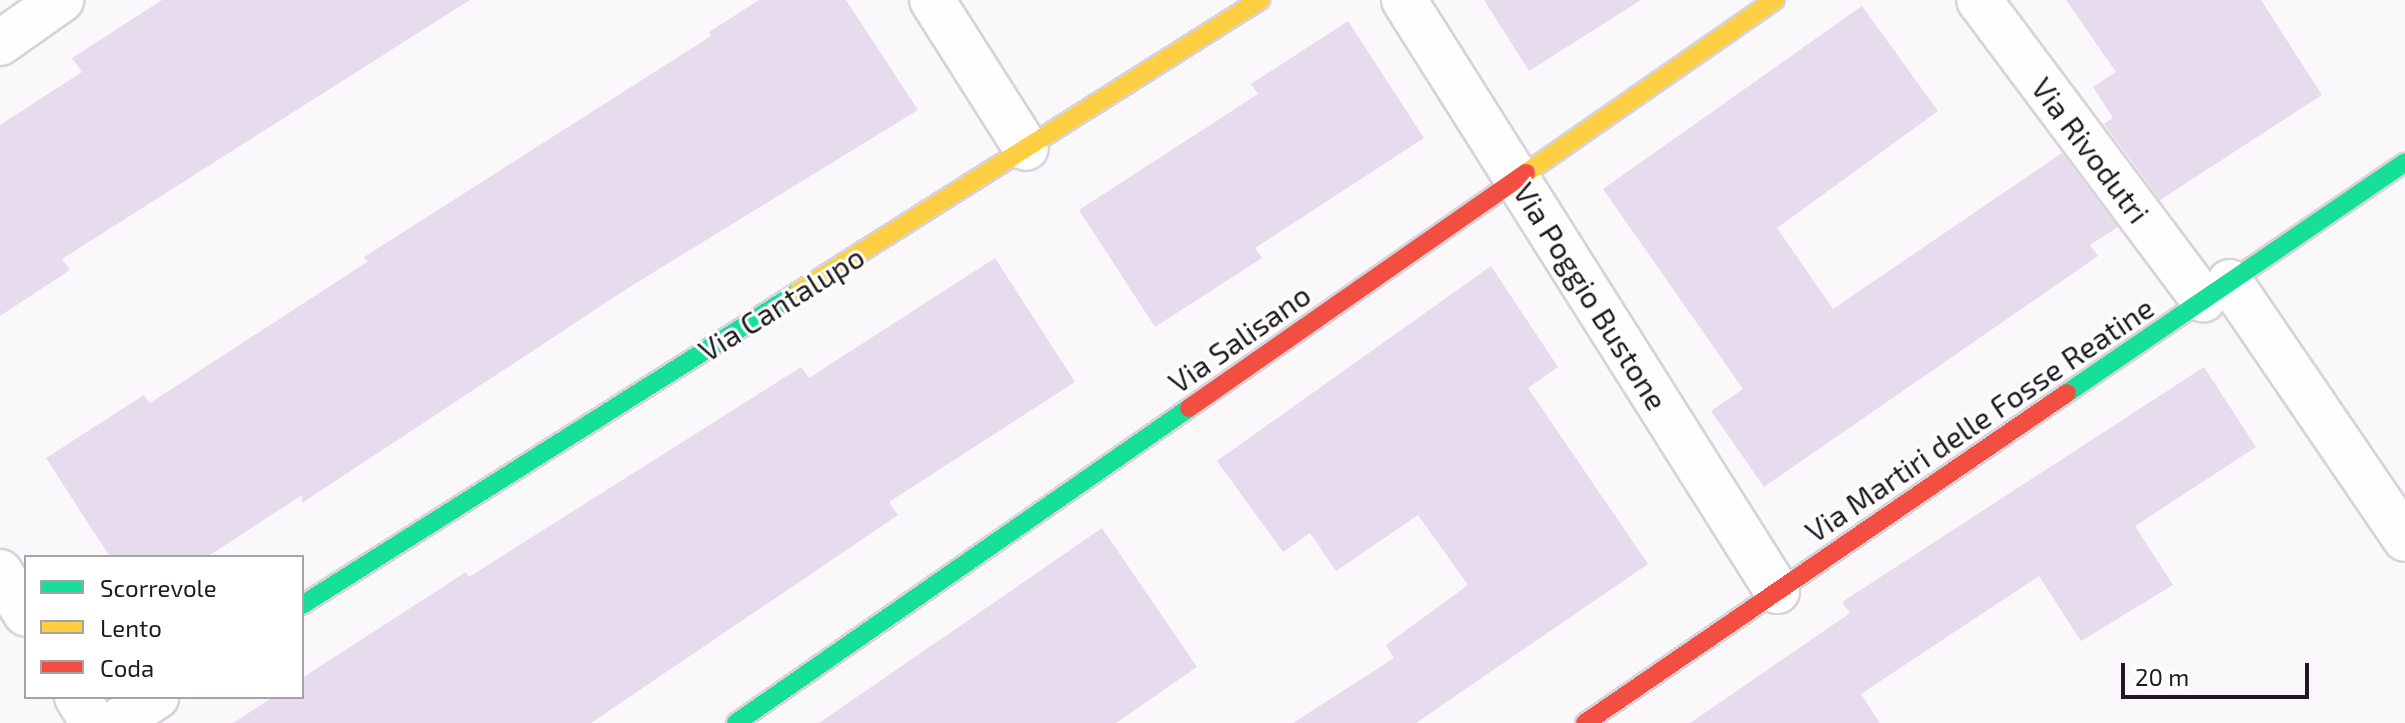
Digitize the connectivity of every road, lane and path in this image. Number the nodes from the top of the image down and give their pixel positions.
1 (61, 0) edge
2 (932, 0) edge
3 (1260, 0) edge
4 (1404, 0) edge
5 (1775, 0) edge
6 (1979, 0) edge
7 (0, 43) edge
8 (1026, 148) junction
9 (2405, 162) edge
10 (1517, 179) junction
11 (2217, 290) junction
12 (2405, 539) edge
13 (0, 572) edge
14 (1777, 591) junction
15 (304, 604) edge
16 (24, 611) edge
17 (78, 699) edge
18 (153, 699) edge
19 (93, 723) edge
20 (115, 723) edge
21 (736, 723) edge
22 (1585, 723) edge

1 - 7 street
2 - 8 street
3 - 8 street, Via Cantalupo
4 - 10 street, Via Poggio Bustone
5 - 10 street, Via Salisano
6 - 11 street, Via Rivodutri
8 - 15 street, Via Cantalupo
9 - 11 street, Via Martiri delle Fosse Reatine
10 - 14 street, Via Poggio Bustone
10 - 21 street, Via Salisano
11 - 12 street, Via Rivodutri
11 - 14 street, Via Martiri delle Fosse Reatine
13 - 16 street
14 - 22 street, Via Martiri delle Fosse Reatine
17 - 19 street
18 - 20 street

